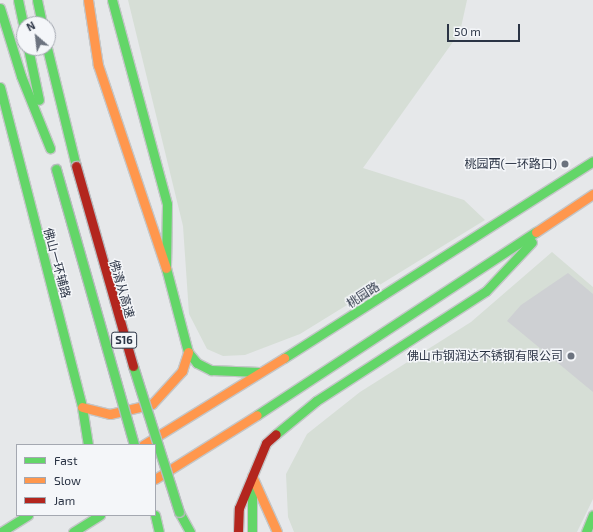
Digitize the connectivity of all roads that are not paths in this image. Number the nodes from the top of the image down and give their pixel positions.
1 (18, 0) edge
2 (37, 0) edge
3 (79, 0) edge
4 (88, 0) edge
5 (112, 0) edge
6 (0, 8) edge
7 (21, 16) edge
8 (40, 16) edge
9 (30, 56) edge
10 (49, 56) edge
11 (98, 65) junction
12 (0, 87) edge
13 (50, 148) junction
14 (593, 161) edge
15 (593, 194) edge
16 (548, 224) junction
17 (166, 268) junction
18 (188, 352) junction
19 (262, 372) junction
20 (82, 407) junction
21 (88, 444) edge
22 (134, 444) edge
23 (145, 444) edge
24 (252, 476) junction
25 (156, 479) edge
26 (179, 512) junction
27 (26, 516) edge
28 (98, 516) edge
29 (155, 516) edge
30 (593, 516) edge
31 (1, 532) edge
32 (73, 532) edge
33 (159, 532) edge
34 (186, 532) edge
35 (190, 532) edge
36 (238, 532) edge
37 (252, 532) edge
38 (277, 532) edge
39 (586, 532) edge

1 - 7 main road
2 - 8 main road
3 - 11 main road
4 - 11 main road
5 - 17 main road
6 - 13 main road
9 - 13 main road, S16
10 - 26 main road, 佛清从高速 / S16, bridge
11 - 17 main road
12 - 20 main road, 佛山一环辅路
13 - 22 main road, S16, bridge
14 - 19 main road, 桃园路
15 - 16 main road
16 - 24 main road
16 - 25 main road
17 - 18 main road
18 - 19 main road
18 - 20 main road
19 - 23 main road, 桃园路
20 - 21 main road, 佛山一环辅路
24 - 36 main road
24 - 37 main road
24 - 38 main road
26 - 34 main road, 佛清从高速 / S16
26 - 35 main road
27 - 31 main road
28 - 32 main road
29 - 33 main road
30 - 39 main road

